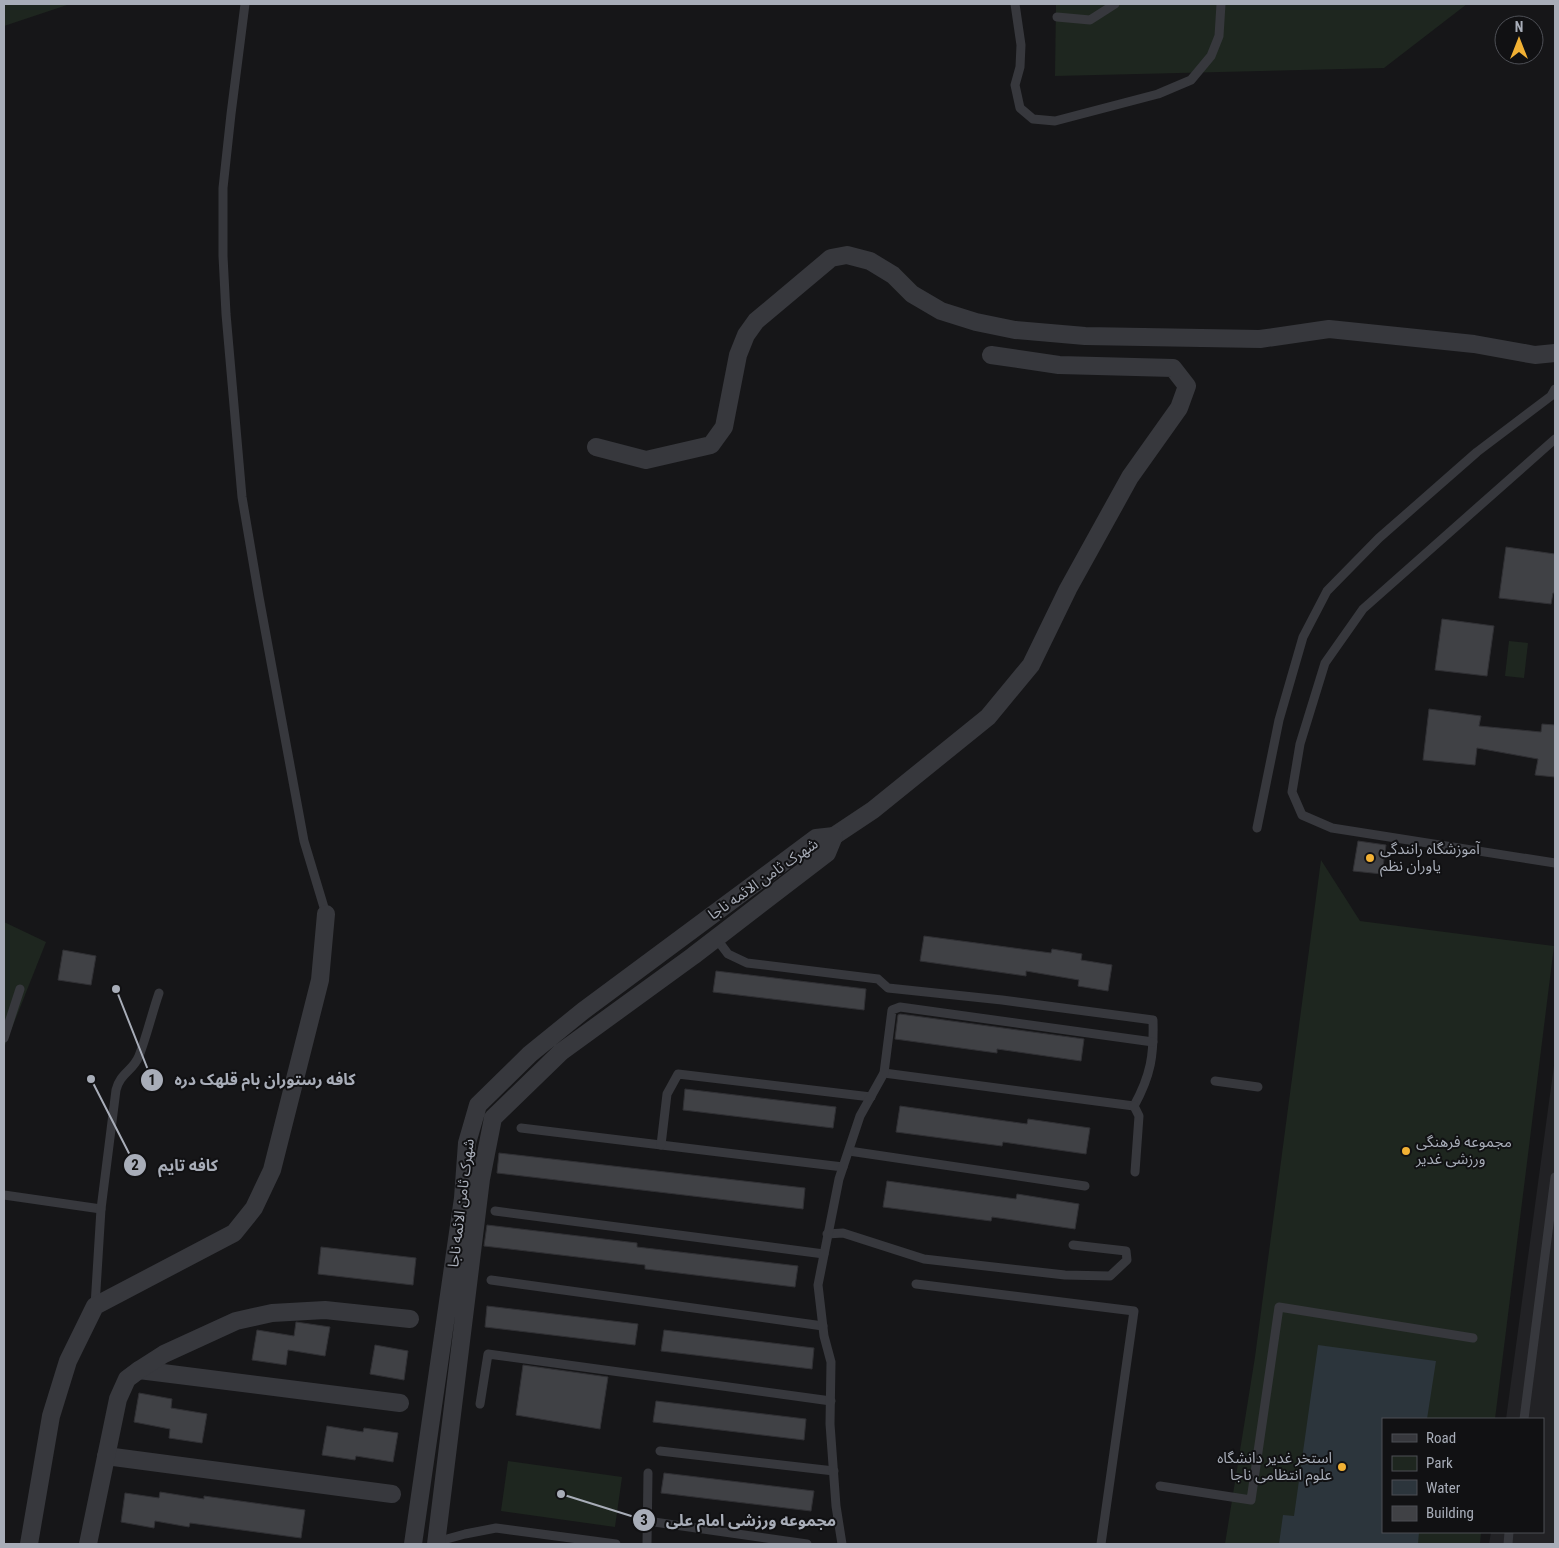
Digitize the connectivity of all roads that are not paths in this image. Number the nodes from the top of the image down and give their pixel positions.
1 (245, 4) edge
2 (1015, 4) edge
3 (1115, 4) edge
4 (1221, 4) edge
5 (1057, 17) dead end
6 (991, 355) dead end
7 (1552, 358) edge
8 (1555, 389) edge
9 (1555, 440) edge
10 (596, 447) dead end
11 (1257, 828) dead end
12 (834, 836) junction
13 (1555, 863) edge
14 (326, 914) joint
15 (702, 922) junction
16 (716, 938) junction
17 (20, 989) dead end
18 (159, 992) dead end
19 (4, 1038) edge
20 (1153, 1042) junction
21 (540, 1046) junction
22 (552, 1061) junction
23 (884, 1073) junction
24 (1215, 1082) dead end
25 (1258, 1087) dead end
26 (870, 1097) junction
27 (1134, 1106) junction
28 (521, 1128) dead end
29 (661, 1145) junction
30 (848, 1152) junction
31 (843, 1167) junction
32 (1135, 1172) dead end
33 (1555, 1177) edge
34 (1085, 1186) dead end
35 (472, 1190) junction
36 (4, 1196) edge
37 (100, 1209) junction
38 (495, 1211) dead end
39 (1552, 1230) edge
40 (828, 1234) junction
41 (1073, 1244) dead end
42 (824, 1254) junction
43 (491, 1280) dead end
44 (916, 1284) dead end
45 (95, 1306) junction
46 (410, 1319) dead end
47 (823, 1326) junction
48 (1474, 1338) dead end
49 (139, 1370) junction
50 (436, 1386) junction
51 (455, 1390) junction
52 (831, 1402) junction
53 (400, 1404) dead end
54 (480, 1404) dead end
55 (1524, 1418) edge
56 (660, 1451) dead end
57 (106, 1456) junction
58 (834, 1472) junction
59 (648, 1474) dead end
60 (1160, 1486) dead end
61 (392, 1494) dead end
62 (648, 1521) junction
63 (436, 1543) edge
64 (29, 1544) edge
65 (88, 1544) edge
66 (413, 1544) edge
67 (616, 1544) edge
68 (647, 1544) edge
69 (807, 1544) edge
70 (842, 1544) edge
71 (1101, 1544) edge

1 - 14 lane
2 - 4 lane
3 - 5 lane
6 - 12 street
7 - 10 street
8 - 11 lane
9 - 13 lane
12 - 15 street, شهرک ثامن الائمه ناجا
12 - 16 street, شهرک ثامن الائمه ناجا
14 - 45 street
15 - 16 street
15 - 21 street, شهرک ثامن الائمه ناجا
16 - 20 lane
16 - 22 street, شهرک ثامن الائمه ناجا
17 - 19 lane
18 - 37 lane
20 - 23 lane
20 - 27 lane
21 - 22 street
21 - 35 street, شهرک ثامن الائمه ناجا
22 - 35 street, شهرک ثامن الائمه ناجا
23 - 26 lane
23 - 27 lane
24 - 25 lane
26 - 29 lane
26 - 30 lane
27 - 32 lane
28 - 29 lane
29 - 31 lane
30 - 31 lane
30 - 34 lane
31 - 40 lane
33 - 39 lane
35 - 50 street, شهرک ثامن الائمه ناجا
35 - 51 street, شهرک ثامن الائمه ناجا
36 - 37 lane
37 - 45 lane
38 - 42 lane
39 - 55 lane
40 - 41 lane
40 - 42 lane
42 - 47 lane
43 - 47 lane
44 - 71 lane
45 - 64 street
46 - 49 street
47 - 52 lane
48 - 60 lane
49 - 53 street
49 - 57 street
50 - 51 street
50 - 66 street, شهرک ثامن الائمه ناجا
51 - 63 street, شهرک ثامن الائمه ناجا
52 - 54 lane
52 - 58 lane
56 - 58 lane
57 - 61 street
57 - 65 street
58 - 70 lane
59 - 62 lane
62 - 68 lane
62 - 69 lane
63 - 67 lane

